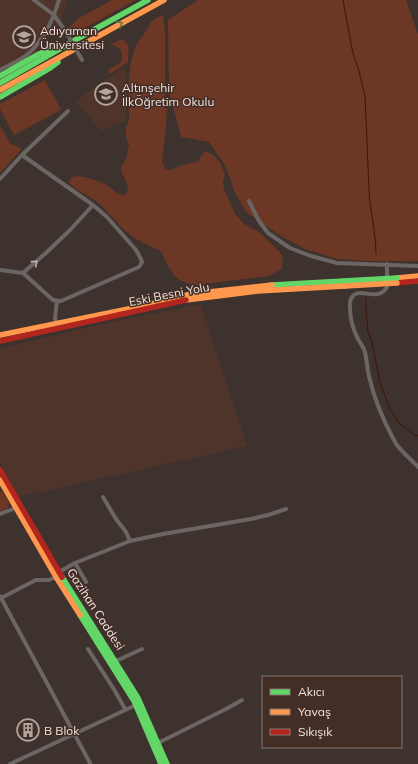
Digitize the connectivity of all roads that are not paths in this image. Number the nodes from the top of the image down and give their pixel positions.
1 (34, 0) edge
2 (59, 0) edge
3 (148, 0) edge
4 (164, 0) edge
5 (54, 16) junction
6 (77, 38) junction
7 (81, 46) junction
8 (82, 60) dead end
9 (0, 70) edge
10 (0, 76) edge
11 (0, 82) edge
12 (0, 90) edge
13 (0, 97) edge
14 (68, 111) dead end
15 (22, 156) junction
16 (0, 179) edge
17 (249, 202) dead end
18 (93, 205) junction
19 (387, 264) junction
20 (418, 266) edge
21 (0, 270) edge
22 (23, 273) junction
23 (418, 276) edge
24 (397, 280) junction
25 (418, 281) edge
26 (344, 284) junction
27 (57, 301) junction
28 (56, 322) junction
29 (0, 335) edge
30 (0, 340) edge
31 (418, 467) edge
32 (0, 470) edge
33 (0, 480) edge
34 (2, 487) edge
35 (103, 497) dead end
36 (16, 508) junction
37 (286, 509) dead end
38 (0, 514) edge
39 (130, 541) junction
40 (75, 563) junction
41 (58, 575) junction
42 (86, 582) dead end
43 (0, 597) edge
44 (88, 649) dead end
45 (142, 649) dead end
46 (116, 661) junction
47 (242, 700) dead end
48 (136, 705) junction
49 (125, 709) junction
50 (74, 733) junction
51 (158, 743) junction
52 (90, 763) edge
53 (10, 764) edge
54 (161, 764) edge
55 (167, 764) edge

1 - 5 street
2 - 5 street
3 - 6 main road
7 -> 4 main road
5 - 8 street, bridge
5 - 9 street
6 - 10 main road
6 - 11 main road
7 - 12 main road
7 - 13 main road
14 - 15 street
15 - 16 street
15 - 18 street
17 - 19 street
22 -> 18 street
18 - 27 street
19 - 20 street
19 - 31 street
21 - 22 street
22 - 27 street
23 - 24 main road
24 - 25 main road
24 - 26 main road, bridge
26 - 28 main road, Eski Besni Yolu
26 - 30 main road, Eski Besni Yolu
27 - 28 street
28 - 29 main road, Eski Besni Yolu
32 - 41 main road, Gazihan Caddesi
33 - 34 main road, Gazihan Caddesi
34 - 36 main road, Gazihan Caddesi
35 - 39 street
36 - 38 street
36 - 41 main road, Gazihan Caddesi
37 - 39 street
39 - 40 street
40 - 41 street
40 - 42 street
41 - 43 street
41 - 46 main road, Gazihan Caddesi
41 - 48 main road, Gazihan Caddesi
43 - 50 street
44 - 49 street
45 - 46 street
46 - 51 main road, Gazihan Caddesi
47 - 51 street
48 - 49 street
48 - 54 main road, Gazihan Caddesi
49 - 50 street
50 - 52 street
50 - 53 street
51 - 55 main road, Gazihan Caddesi

